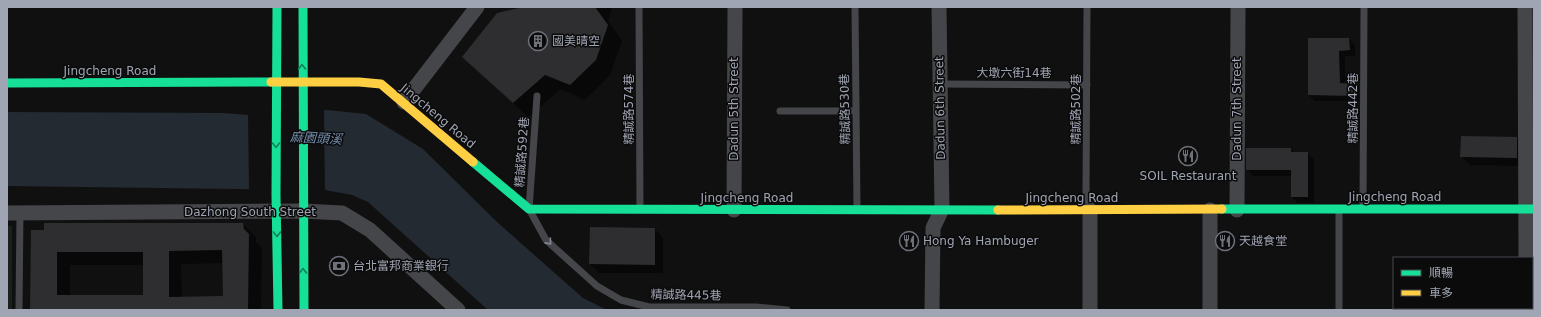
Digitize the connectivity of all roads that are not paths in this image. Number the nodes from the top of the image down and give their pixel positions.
1 (277, 7) edge
2 (303, 7) edge
3 (477, 7) edge
4 (640, 7) edge
5 (735, 7) edge
6 (855, 7) edge
7 (939, 7) edge
8 (1087, 7) edge
9 (1238, 7) edge
10 (1364, 7) edge
11 (1525, 7) edge
12 (7, 82) edge
13 (303, 82) junction
14 (276, 83) junction
15 (940, 84) junction
16 (1087, 85) junction
17 (537, 96) dead end
18 (404, 102) junction
19 (780, 111) dead end
20 (856, 111) junction
21 (529, 209) junction
22 (1339, 209) junction
23 (1363, 209) junction
24 (1530, 209) edge
25 (640, 210) junction
26 (734, 210) junction
27 (857, 210) junction
28 (942, 210) junction
29 (1090, 210) junction
30 (1210, 210) junction
31 (1237, 210) junction
32 (277, 211) junction
33 (303, 211) junction
34 (13, 213) edge
35 (1526, 257) edge
36 (455, 309) edge
37 (19, 310) edge
38 (278, 310) edge
39 (304, 310) edge
40 (787, 310) edge
41 (932, 310) edge
42 (1090, 310) edge
43 (1210, 310) edge
44 (1339, 310) edge

1 - 14 street
13 -> 2 street
3 - 18 street
4 - 25 lane, 精誠路574巷
5 - 26 street, Dadun 5th Street
6 - 20 lane, 精誠路530巷
7 - 15 street, Dadun 6th Street
8 - 16 lane, 精誠路502巷
9 - 31 street, Dadun 7th Street
10 - 23 lane, 精誠路442巷
11 - 24 street
12 - 14 street, Jingcheng Road
13 - 14 street, Jingcheng Road
13 - 18 street, Jingcheng Road
13 - 33 street
14 -> 32 street
15 - 16 lane, 大墩六街14巷
15 - 28 street, Dadun 6th Street
16 - 29 lane, 精誠路502巷
17 - 21 lane, 精誠路592巷
18 - 21 street, Jingcheng Road
19 - 20 lane
20 - 27 lane, 精誠路530巷
21 - 25 street, Jingcheng Road
21 -> 40 lane, 精誠路445巷
22 - 23 street, Jingcheng Road
22 - 31 street, Jingcheng Road
22 - 44 lane
23 - 24 street, Jingcheng Road
24 - 35 street
25 - 26 street, Jingcheng Road
26 - 27 street, Jingcheng Road
27 - 28 street, Jingcheng Road
28 - 29 street, Jingcheng Road
28 - 41 street
29 - 30 street, Jingcheng Road
29 - 42 street
30 - 31 street, Jingcheng Road
30 - 43 street
32 - 33 street, Dazhong South Street
32 - 34 street, Dazhong South Street
32 -> 38 street
33 - 36 street, Dazhong South Street
39 -> 33 street
34 - 37 lane

